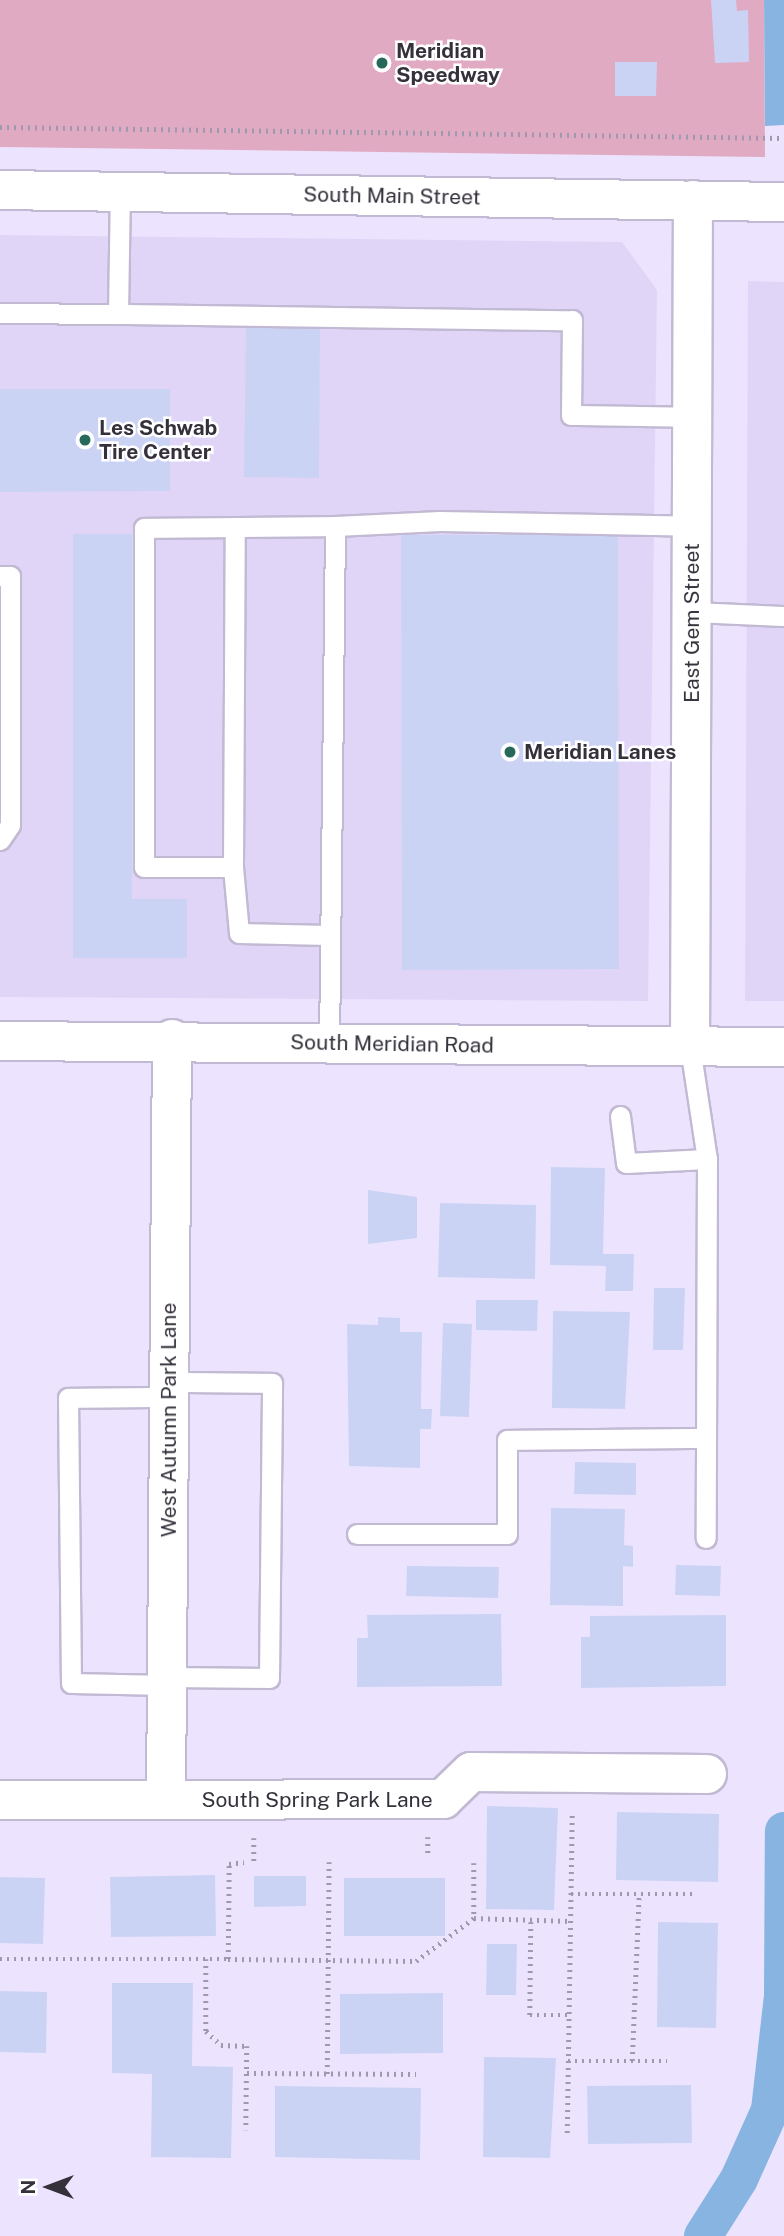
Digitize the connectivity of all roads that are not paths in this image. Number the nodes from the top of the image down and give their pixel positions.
1 (0, 190) edge
2 (120, 193) junction
3 (693, 200) junction
4 (784, 202) edge
5 (0, 313) edge
6 (118, 314) junction
7 (693, 417) junction
8 (335, 526) junction
9 (693, 526) junction
10 (235, 527) junction
11 (0, 576) edge
12 (692, 612) junction
13 (784, 616) edge
14 (0, 840) edge
15 (233, 867) junction
16 (329, 935) junction
17 (172, 1039) junction
18 (0, 1041) edge
19 (329, 1044) junction
20 (690, 1047) junction
21 (784, 1047) edge
22 (620, 1116) dead end
23 (707, 1159) junction
24 (169, 1390) junction
25 (706, 1438) junction
26 (357, 1534) dead end
27 (706, 1538) dead end
28 (167, 1681) junction
29 (707, 1774) dead end
30 (0, 1800) edge
31 (166, 1800) junction

1 - 2 street, South Main Street
2 - 3 street, South Main Street
2 - 6 lane
3 - 4 street, South Main Street
3 - 7 street, East Gem Street
5 - 6 lane
6 - 7 lane
7 - 9 street, East Gem Street
8 - 9 lane
8 - 10 lane
8 - 16 lane
9 - 12 street, East Gem Street
10 - 15 lane
10 - 15 lane
11 - 14 lane
12 - 13 lane
12 - 20 street, East Gem Street
15 - 16 lane
16 - 19 lane
17 - 18 street, South Meridian Road
17 - 19 street, South Meridian Road
17 - 24 street, West Autumn Park Lane
19 - 20 street, South Meridian Road
20 - 21 street, South Meridian Road
20 - 23 lane
22 - 23 lane
23 - 25 lane
24 - 28 street, West Autumn Park Lane
24 - 28 lane
24 - 28 lane
25 - 26 lane
25 - 27 lane
28 - 31 street, West Autumn Park Lane
29 - 31 street, South Spring Park Lane
30 - 31 street, South Spring Park Lane

